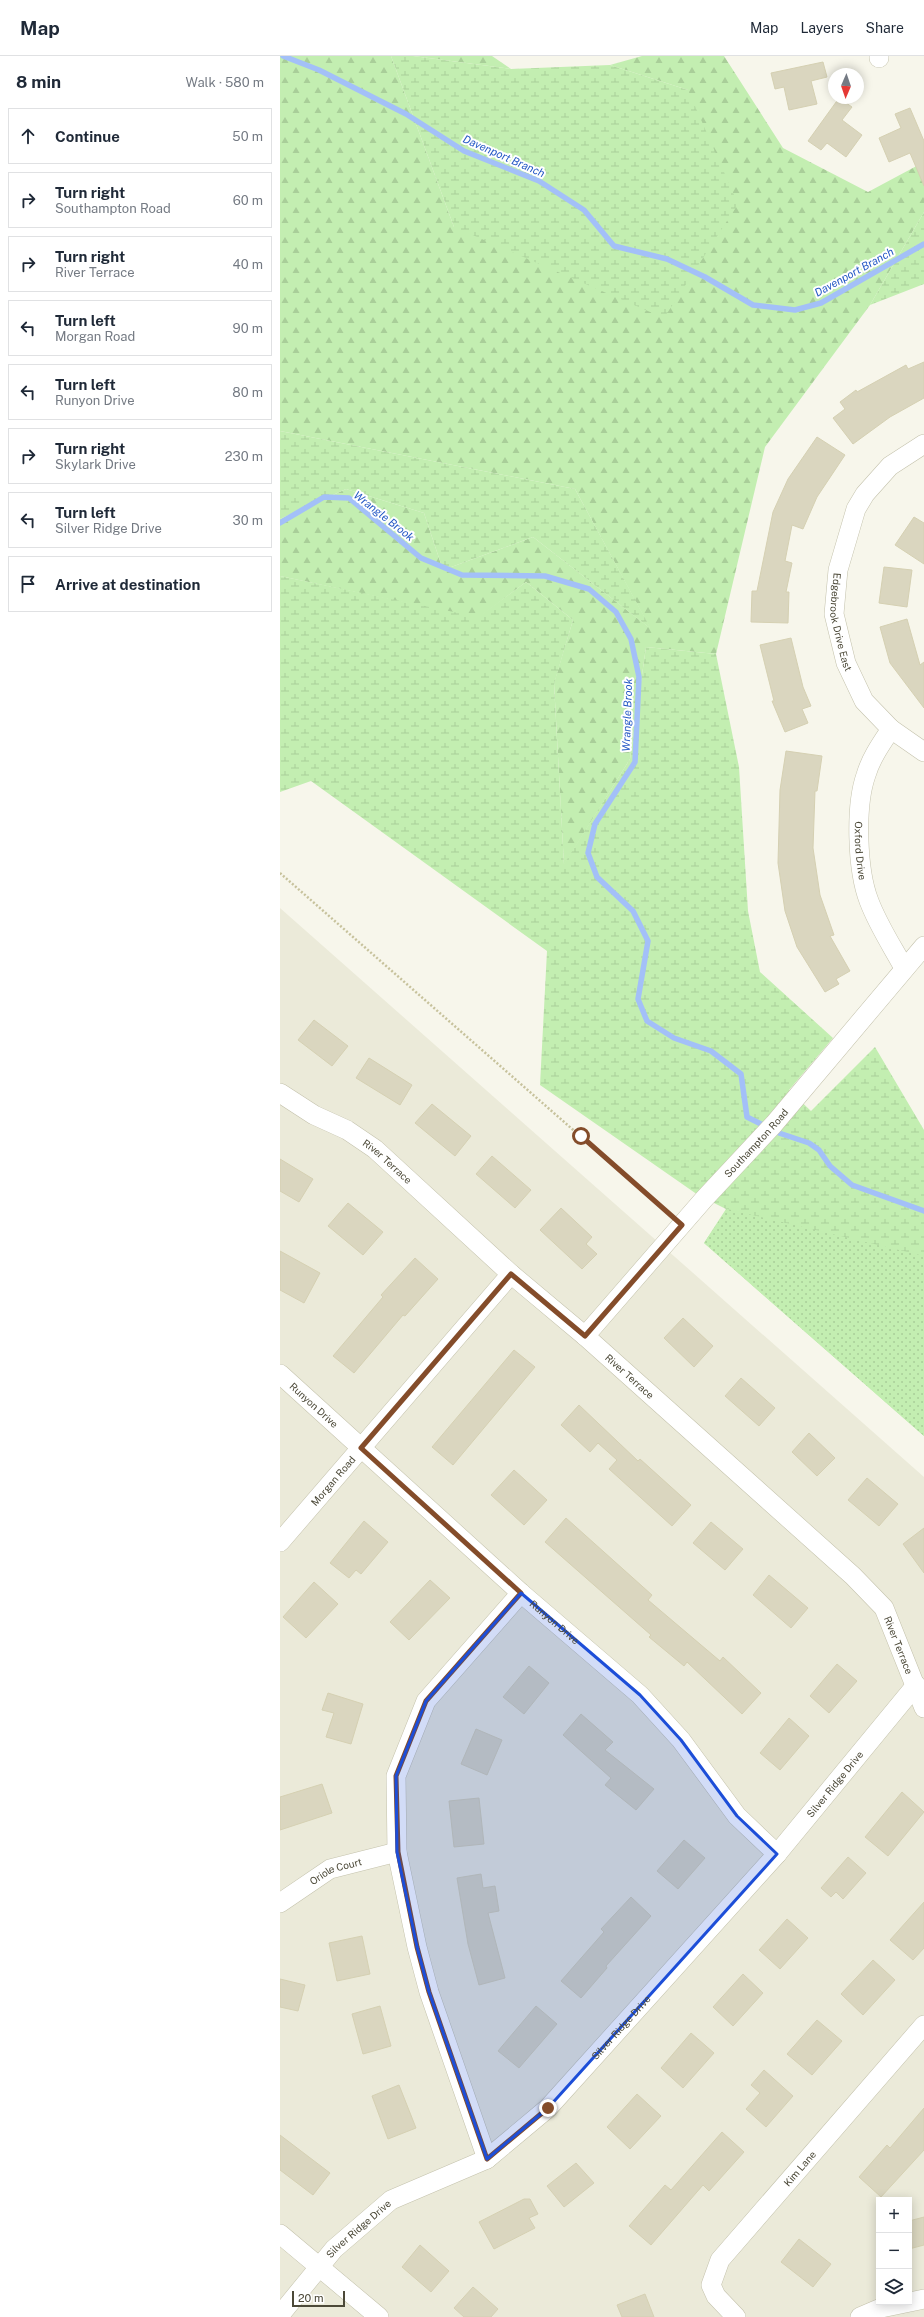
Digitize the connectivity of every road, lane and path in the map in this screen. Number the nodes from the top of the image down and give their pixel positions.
1 (924, 444) edge
2 (891, 729) junction
3 (924, 752) edge
4 (280, 873) edge
5 (924, 946) edge
6 (904, 968) junction
7 (280, 1093) edge
8 (682, 1225) junction
9 (511, 1274) junction
10 (585, 1336) junction
11 (280, 1374) edge
12 (361, 1448) junction
13 (280, 1542) edge
14 (521, 1593) junction
15 (916, 1685) junction
16 (924, 1708) edge
17 (398, 1852) junction
18 (777, 1854) junction
19 (280, 1903) edge
20 (924, 2025) edge
21 (487, 2159) junction
22 (280, 2234) edge
23 (320, 2268) junction
24 (924, 2299) edge
25 (280, 2316) edge
26 (379, 2317) edge
27 (736, 2317) edge
28 (860, 2317) edge

1 - 2 street, Edgebrook Drive East
2 - 3 street, Edgebrook Drive East
2 - 6 street, Oxford Drive
4 - 8 path
5 - 6 street, Southampton Road
6 - 8 street, Southampton Road
7 - 9 street, River Terrace
8 - 10 street, Southampton Road
9 - 10 street, River Terrace
9 - 12 street, Morgan Road
10 - 15 street, River Terrace
11 - 12 street, Runyon Drive
12 - 13 street, Morgan Road
12 - 14 street, Runyon Drive
14 - 17 street
14 - 18 street, Runyon Drive
15 - 16 street, River Terrace
15 - 18 street, Silver Ridge Drive
17 - 19 street, Oriole Court
17 - 21 street
18 - 21 street, Silver Ridge Drive
20 - 27 street, Kim Lane
21 - 23 street, Silver Ridge Drive
22 - 23 street
23 - 25 street, Silver Ridge Drive
23 - 26 street
24 - 28 street

